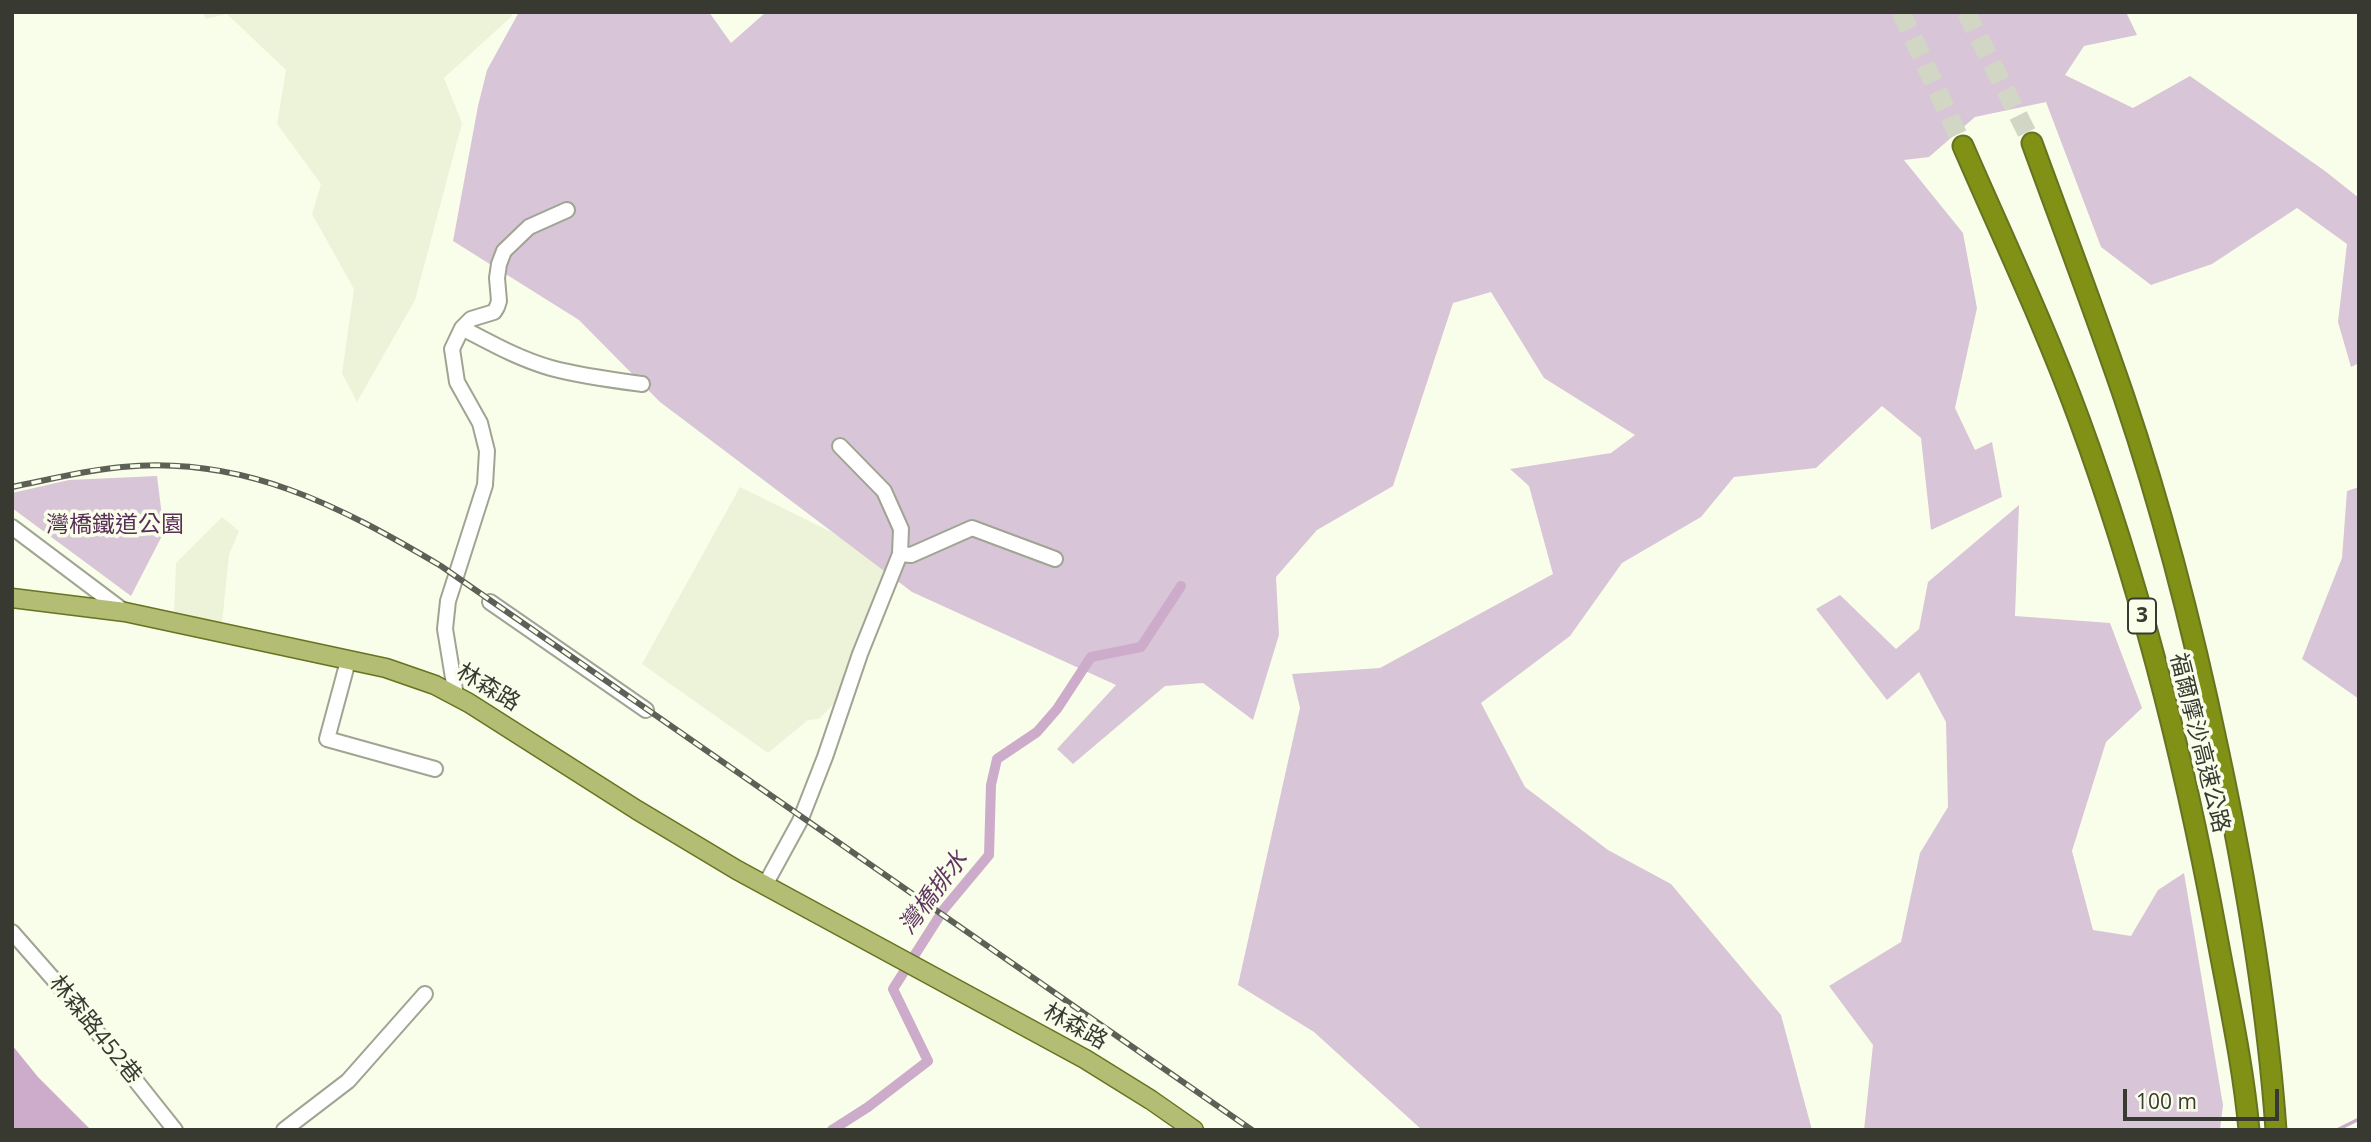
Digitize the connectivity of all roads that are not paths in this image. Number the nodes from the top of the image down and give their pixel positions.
1 (2032, 143) tunnel mouth
2 (1963, 146) tunnel mouth
3 (567, 210) dead end
4 (462, 328) junction
5 (642, 384) dead end
6 (841, 446) dead end
7 (12, 527) edge
8 (900, 554) junction
9 (1055, 559) dead end
10 (12, 598) edge
11 (490, 602) dead end
12 (125, 611) junction
13 (348, 661) junction
14 (456, 696) junction
15 (646, 710) dead end
16 (435, 769) dead end
17 (765, 885) junction
18 (12, 932) edge
19 (425, 994) dead end
20 (175, 1130) edge
21 (284, 1130) edge
22 (1194, 1130) edge
23 (2249, 1130) edge
24 (2276, 1130) edge

1 - 24 highway, 福爾摩沙高速公路 / 3
2 - 23 highway, 福爾摩沙高速公路 / 3
3 - 4 street
4 - 5 street
4 - 14 street
6 - 8 street
7 - 12 street
8 - 9 street
8 - 17 street
10 - 12 main road, 林森路
11 - 15 street
12 - 13 main road, 林森路
13 - 14 main road, 林森路
13 - 16 street
14 - 17 main road, 林森路
17 - 22 main road, 林森路
18 - 20 street, 林森路452巷
19 - 21 street

